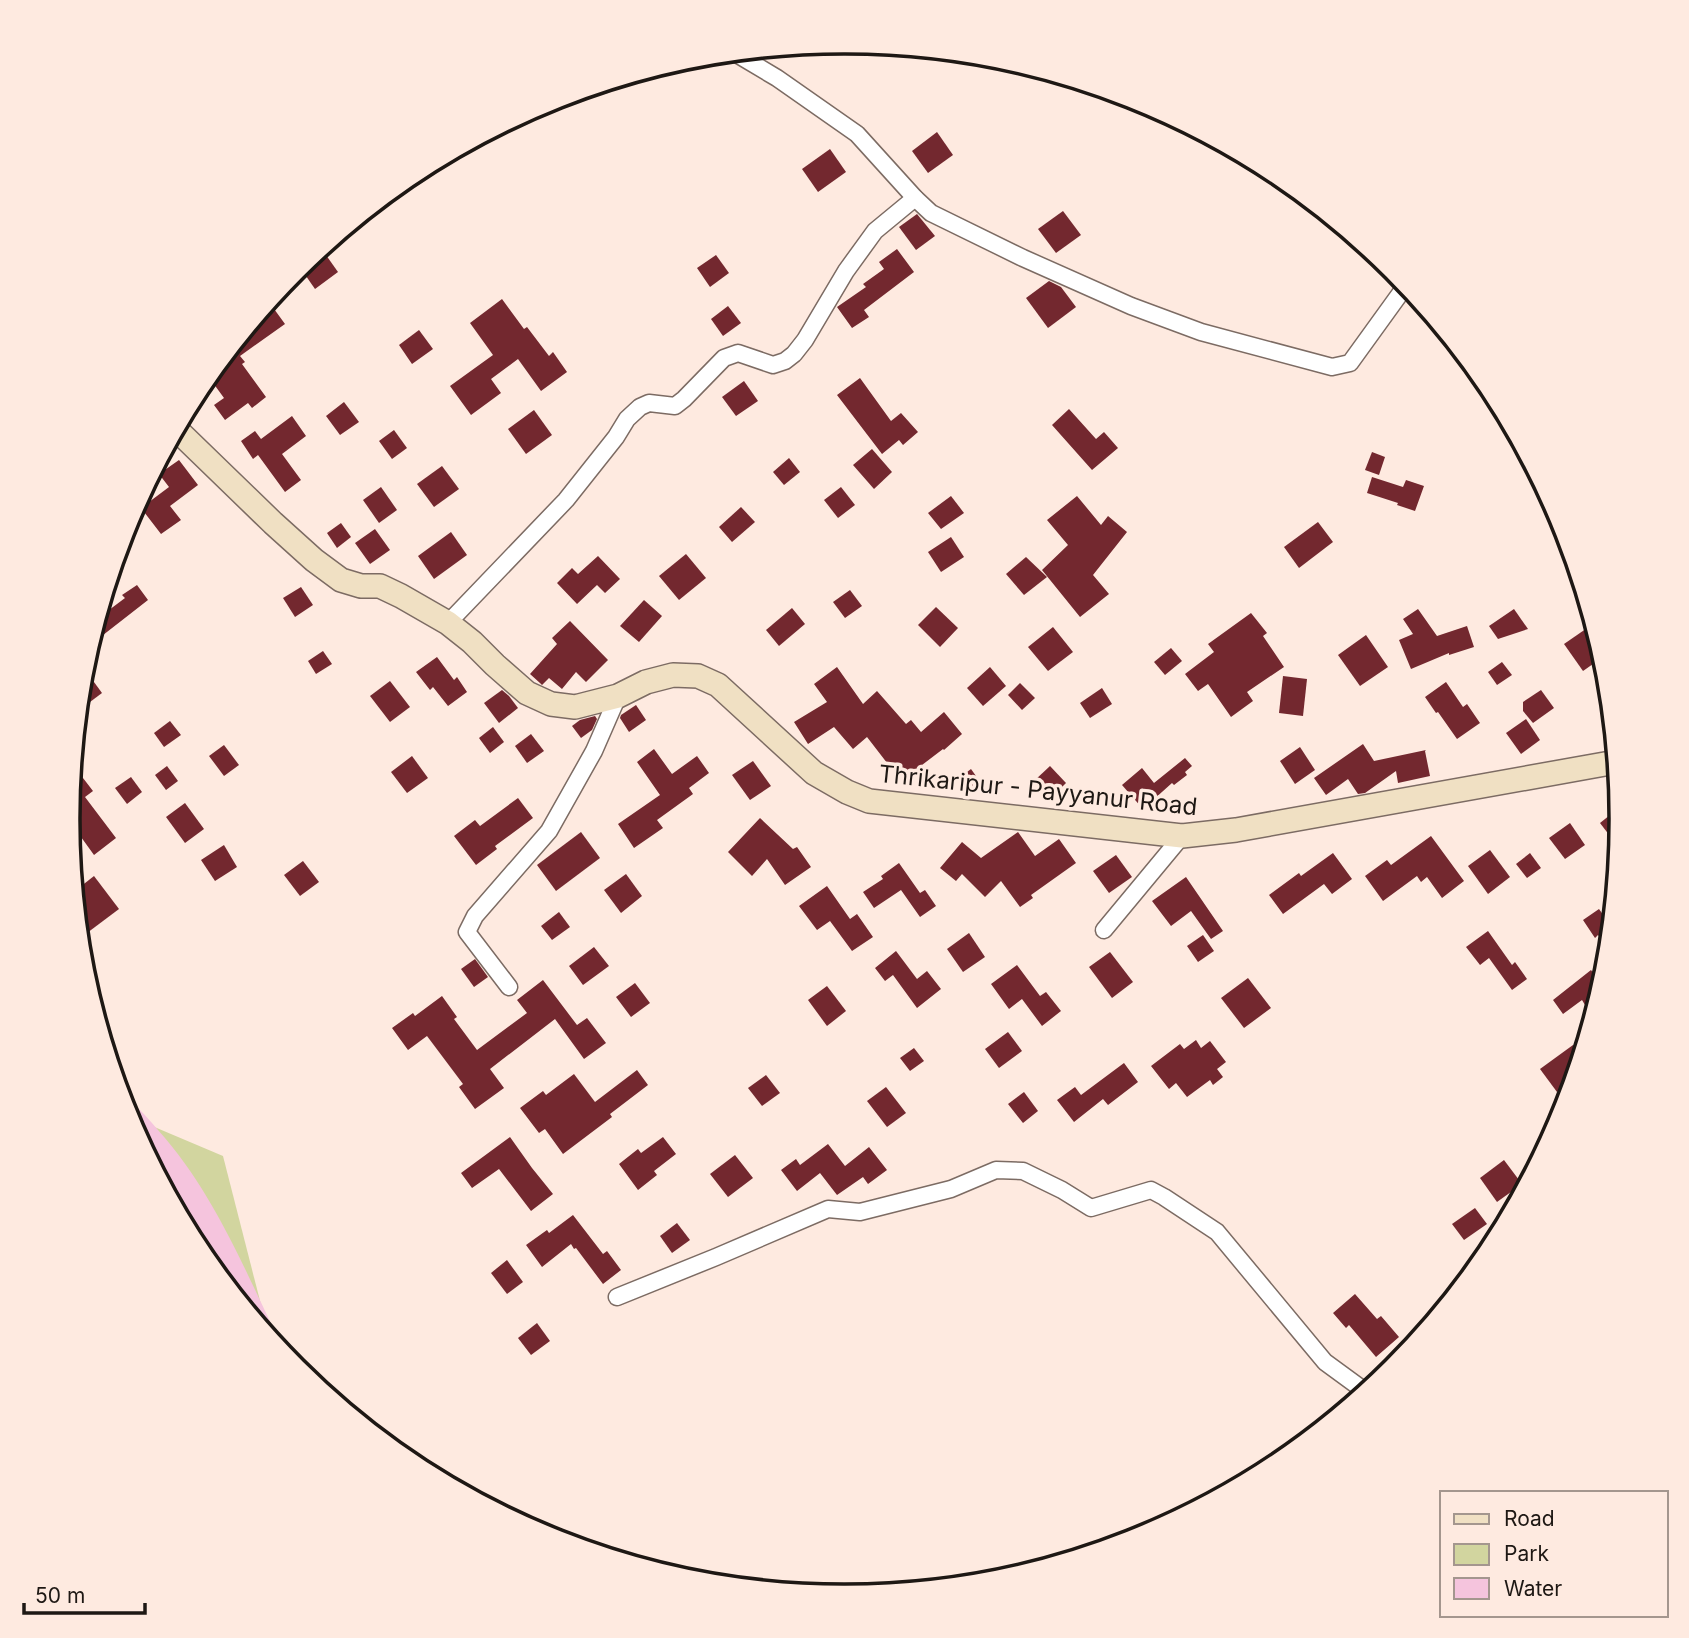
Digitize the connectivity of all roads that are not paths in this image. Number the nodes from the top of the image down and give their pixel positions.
1 (748, 61) edge
2 (915, 198) junction
3 (1400, 294) edge
4 (183, 436) edge
5 (448, 624) junction
6 (618, 696) junction
7 (1607, 764) edge
8 (1182, 836) junction
9 (1104, 930) dead end
10 (509, 987) dead end
11 (617, 1297) dead end
12 (1358, 1386) edge

1 - 2 street
2 - 3 street
2 - 5 street
4 - 5 main road, Thrikaripur - Payyanur Road
5 - 6 main road, Thrikaripur - Payyanur Road
6 - 8 main road, Thrikaripur - Payyanur Road
6 - 10 street
7 - 8 main road, Thrikaripur - Payyanur Road
8 - 9 street
11 - 12 street

